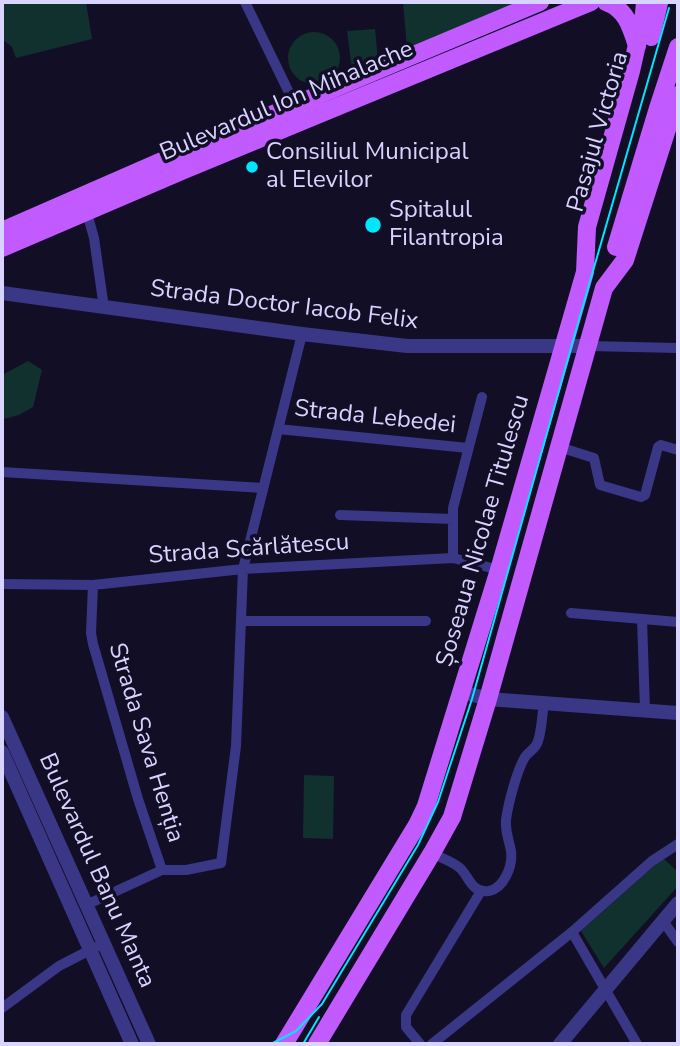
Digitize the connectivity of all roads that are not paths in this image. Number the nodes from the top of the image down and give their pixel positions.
1 (245, 2) edge
2 (540, 2) edge
3 (592, 2) edge
4 (606, 2) edge
5 (652, 3) edge
6 (637, 46) junction
7 (678, 47) edge
8 (678, 95) edge
9 (299, 114) junction
10 (86, 213) junction
11 (2, 231) edge
12 (2, 248) edge
13 (585, 272) junction
14 (604, 288) junction
15 (3, 291) edge
16 (103, 308) junction
17 (595, 321) junction
18 (302, 334) junction
19 (563, 346) junction
20 (588, 346) junction
21 (617, 346) junction
22 (678, 348) edge
23 (482, 397) dead end
24 (278, 429) junction
25 (559, 447) junction
26 (468, 448) junction
27 (678, 450) edge
28 (2, 472) edge
29 (263, 488) junction
30 (340, 515) dead end
31 (453, 519) junction
32 (453, 558) junction
33 (243, 569) junction
34 (499, 570) junction
35 (2, 584) edge
36 (93, 585) junction
37 (571, 613) dead end
38 (642, 619) junction
39 (241, 621) junction
40 (426, 621) dead end
41 (678, 622) edge
42 (462, 692) junction
43 (488, 699) junction
44 (544, 703) junction
45 (645, 710) junction
46 (678, 713) edge
47 (2, 717) edge
48 (2, 752) edge
49 (678, 844) edge
50 (432, 853) junction
51 (162, 870) junction
52 (481, 891) junction
53 (678, 903) edge
54 (86, 905) junction
55 (663, 921) junction
56 (572, 932) junction
57 (678, 942) edge
58 (96, 947) junction
59 (605, 990) junction
60 (2, 1008) edge
61 (283, 1043) edge
62 (132, 1044) edge
63 (149, 1044) edge
64 (317, 1044) edge
65 (420, 1044) edge
66 (432, 1044) edge
67 (560, 1044) edge
68 (637, 1044) edge

1 - 9 street
2 - 9 main road, Bulevardul Ion Mihalache
3 - 9 main road, Bulevardul Ion Mihalache
4 - 6 main road
5 - 6 main road, Șoseaua Nicolae Titulescu
5 - 13 main road, Pasajul Victoria
6 - 13 main road, Șoseaua Nicolae Titulescu
7 - 14 main road, Pasajul Victoria
8 - 14 main road, Șoseaua Nicolae Titulescu
9 - 10 main road, Bulevardul Ion Mihalache
9 - 11 main road, Bulevardul Ion Mihalache
10 - 12 main road, Bulevardul Ion Mihalache
10 - 16 street
13 - 19 main road, Șoseaua Nicolae Titulescu
14 - 17 main road, Șoseaua Nicolae Titulescu
15 - 16 street, Strada Doctor Iacob Felix
16 - 18 street, Strada Doctor Iacob Felix
17 - 20 main road, Șoseaua Nicolae Titulescu
17 - 21 street
18 - 19 street, Strada Doctor Iacob Felix
18 - 24 street
19 - 20 street, Strada Doctor Iacob Felix
19 - 34 main road, Șoseaua Nicolae Titulescu
20 - 21 street
20 - 25 main road, Șoseaua Nicolae Titulescu
21 - 22 street
23 - 26 street
24 - 26 street, Strada Lebedei
24 - 29 street
25 - 27 street
25 - 43 main road, Șoseaua Nicolae Titulescu
26 - 31 street
28 - 29 street
29 - 33 street
30 - 31 street
31 - 32 street
32 - 33 street, Strada Scărlătescu
32 - 34 street, Strada Scărlătescu
33 - 36 street, Strada Scărlătescu
33 - 39 street
34 - 42 main road, Șoseaua Nicolae Titulescu
35 - 36 street, Strada Scărlătescu
36 - 51 street, Strada Sava Henția
37 - 38 street
38 - 41 street
38 - 45 street
39 - 40 street
39 - 51 street
42 - 43 street
42 - 61 main road, Șoseaua Nicolae Titulescu
43 - 44 street
43 - 50 main road, Șoseaua Nicolae Titulescu
44 - 45 street
44 - 52 street
45 - 46 street
47 - 54 street, Bulevardul Banu Manta
48 - 58 street, Bulevardul Banu Manta
49 - 56 street
50 - 52 street
50 - 64 main road, Șoseaua Nicolae Titulescu
51 - 54 street
52 - 65 street
53 - 55 street
54 - 58 street, Bulevardul Banu Manta
55 - 57 street
55 - 59 street
56 - 59 street
56 - 66 street
58 - 60 street
58 - 62 street, Bulevardul Banu Manta
58 - 63 street, Bulevardul Banu Manta
59 - 67 street
59 - 68 street

